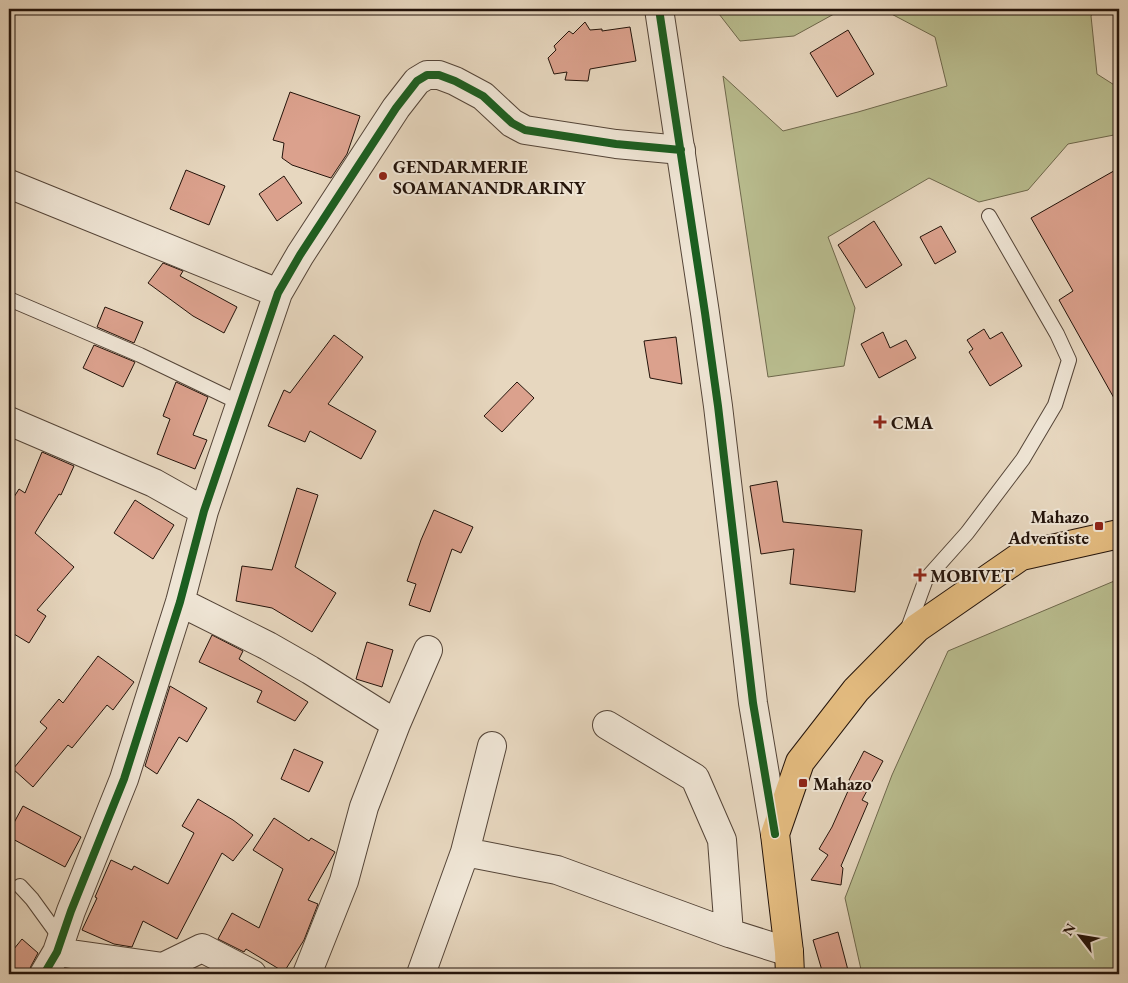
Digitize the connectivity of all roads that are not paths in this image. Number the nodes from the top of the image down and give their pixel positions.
1 (659, 9) edge
2 (681, 150) junction
3 (9, 184) edge
4 (989, 216) dead end
5 (278, 293) junction
6 (9, 299) edge
7 (240, 403) junction
8 (9, 421) edge
9 (204, 511) junction
10 (1119, 534) edge
11 (180, 602) junction
12 (903, 642) junction
13 (428, 650) dead end
14 (396, 724) junction
15 (608, 725) dead end
16 (492, 746) dead end
17 (775, 834) junction
18 (465, 852) junction
19 (20, 886) dead end
20 (729, 933) junction
21 (54, 955) edge
22 (789, 963) edge
23 (252, 974) edge
24 (307, 974) edge
25 (421, 974) edge

1 - 2 street
2 - 5 street
2 - 17 street
3 - 5 street
4 - 12 lane
5 - 7 street
6 - 7 lane
7 - 9 street
8 - 9 street
9 - 11 street
10 - 12 main road
11 - 14 street
11 - 21 street
12 - 17 main road
13 - 14 street
14 - 24 street
15 - 20 street
16 - 18 street
17 - 22 main road
18 - 20 street
18 - 25 street
19 - 21 lane
20 - 22 street
21 - 23 street

